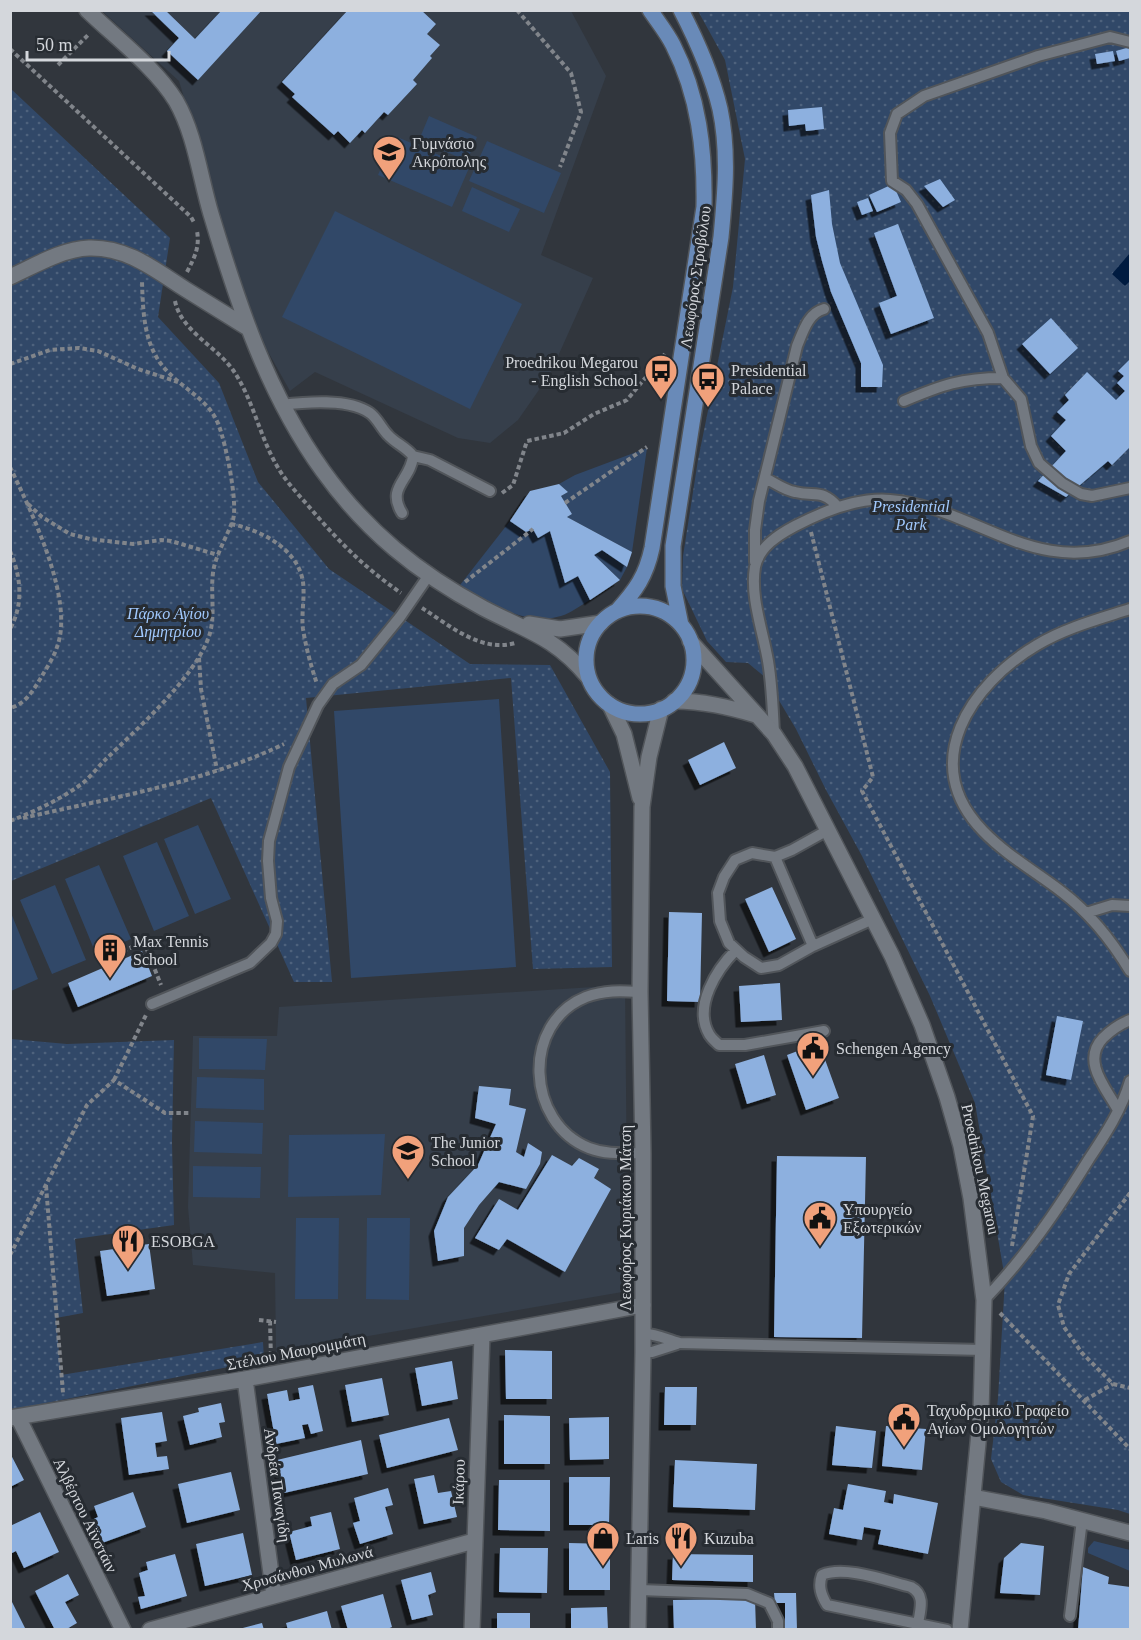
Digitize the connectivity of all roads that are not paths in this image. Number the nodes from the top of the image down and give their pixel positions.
1 (87, 10) edge
2 (650, 10) edge
3 (681, 10) edge
4 (1131, 42) edge
5 (10, 277) edge
6 (824, 309) dead end
7 (248, 328) junction
8 (1003, 378) junction
9 (904, 400) dead end
10 (281, 405) junction
11 (413, 456) junction
12 (765, 478) junction
13 (1131, 488) edge
14 (490, 491) road end
15 (838, 507) junction
16 (402, 513) dead end
17 (1131, 541) edge
18 (755, 568) junction
19 (429, 575) junction
20 (1131, 609) edge
21 (617, 611) junction
22 (503, 617) junction
23 (601, 623) junction
24 (681, 625) junction
25 (690, 641) junction
26 (588, 677) junction
27 (610, 705) junction
28 (667, 705) junction
29 (756, 715) junction
30 (774, 734) junction
31 (642, 807) junction
32 (828, 830) junction
33 (775, 857) junction
34 (1131, 906) edge
35 (1086, 913) junction
36 (873, 919) junction
37 (813, 946) junction
38 (736, 950) junction
39 (1131, 971) edge
40 (640, 992) junction
41 (152, 1004) road end
42 (1131, 1020) edge
43 (824, 1031) dead end
44 (1131, 1082) edge
45 (1118, 1110) junction
46 (643, 1153) junction
47 (984, 1302) junction
48 (643, 1305) junction
49 (643, 1334) junction
50 (482, 1335) junction
51 (680, 1343) junction
52 (984, 1350) junction
53 (643, 1352) junction
54 (245, 1380) junction
55 (14, 1417) edge
56 (973, 1497) junction
57 (1082, 1520) junction
58 (1131, 1533) edge
59 (474, 1540) junction
60 (640, 1590) junction
61 (274, 1596) junction
62 (1070, 1616) dead end
63 (918, 1624) junction
64 (123, 1629) edge
65 (150, 1629) edge
66 (472, 1629) edge
67 (639, 1629) edge
68 (778, 1629) edge
69 (947, 1629) edge
70 (960, 1629) edge

1 - 7 street
2 - 21 main road, Λεωφόρος Στροβόλου
3 - 24 main road, Λεωφόρος Στροβόλου
4 - 8 lane
5 - 7 street
6 - 12 lane
7 - 10 street
8 - 9 lane
8 - 13 lane
10 - 11 lane
10 - 19 street
11 - 14 lane
11 - 16 lane
12 - 15 lane
12 - 18 lane
15 - 17 lane
15 - 18 lane
18 - 30 lane
19 - 22 street
19 - 41 lane
20 - 35 lane
21 - 23 main road
21 - 24 main road
22 - 23 street
22 - 26 street
23 - 26 main road
24 - 25 main road
25 - 28 main road
25 - 29 street, Proedrikou Megarou
26 - 27 main road
27 - 28 main road
27 - 31 street, Λεωφόρος Κυριάκου Μάτση
28 - 29 street
28 - 31 street, Λεωφόρος Κυριάκου Μάτση
29 - 30 street, Proedrikou Megarou
30 - 32 street, Proedrikou Megarou
31 - 40 street, Λεωφόρος Κυριάκου Μάτση
32 - 33 lane
32 - 36 street, Proedrikou Megarou
33 - 37 lane
33 - 38 lane
34 - 35 lane
35 - 39 lane
36 - 37 lane
36 - 47 street, Proedrikou Megarou
37 - 38 lane
38 - 43 lane
40 - 46 street, Λεωφόρος Κυριάκου Μάτση
40 - 46 lane
42 - 45 lane
44 - 45 lane
45 - 47 lane
46 - 48 street, Λεωφόρος Κυριάκου Μάτση
47 - 52 street, Proedrikou Megarou
48 - 49 street, Λεωφόρος Κυριάκου Μάτση
48 - 50 street, Στέλιου Μαυρομμάτη
49 - 51 lane
49 - 53 street, Λεωφόρος Κυριάκου Μάτση
50 - 54 street, Στέλιου Μαυρομμάτη
50 - 59 street, Ικάρου
51 - 52 lane
51 - 53 lane
52 - 56 street, Proedrikou Megarou
53 - 60 street, Λεωφόρος Κυριάκου Μάτση
54 - 55 street, Στέλιου Μαυρομμάτη
54 - 61 street, Ανδρέα Παναγίδη
55 - 64 street, Αλβέρτου Αϊνστάιν
56 - 57 street
56 - 70 street, Proedrikou Megarou
57 - 58 street
57 - 62 lane
59 - 61 street, Χρυσάνθου Μυλωνά
59 - 66 street, Ικάρου
60 - 67 street, Λεωφόρος Κυριάκου Μάτση
60 - 68 lane
61 - 65 street, Χρυσάνθου Μυλωνά
63 - 63 lane
63 - 69 lane

